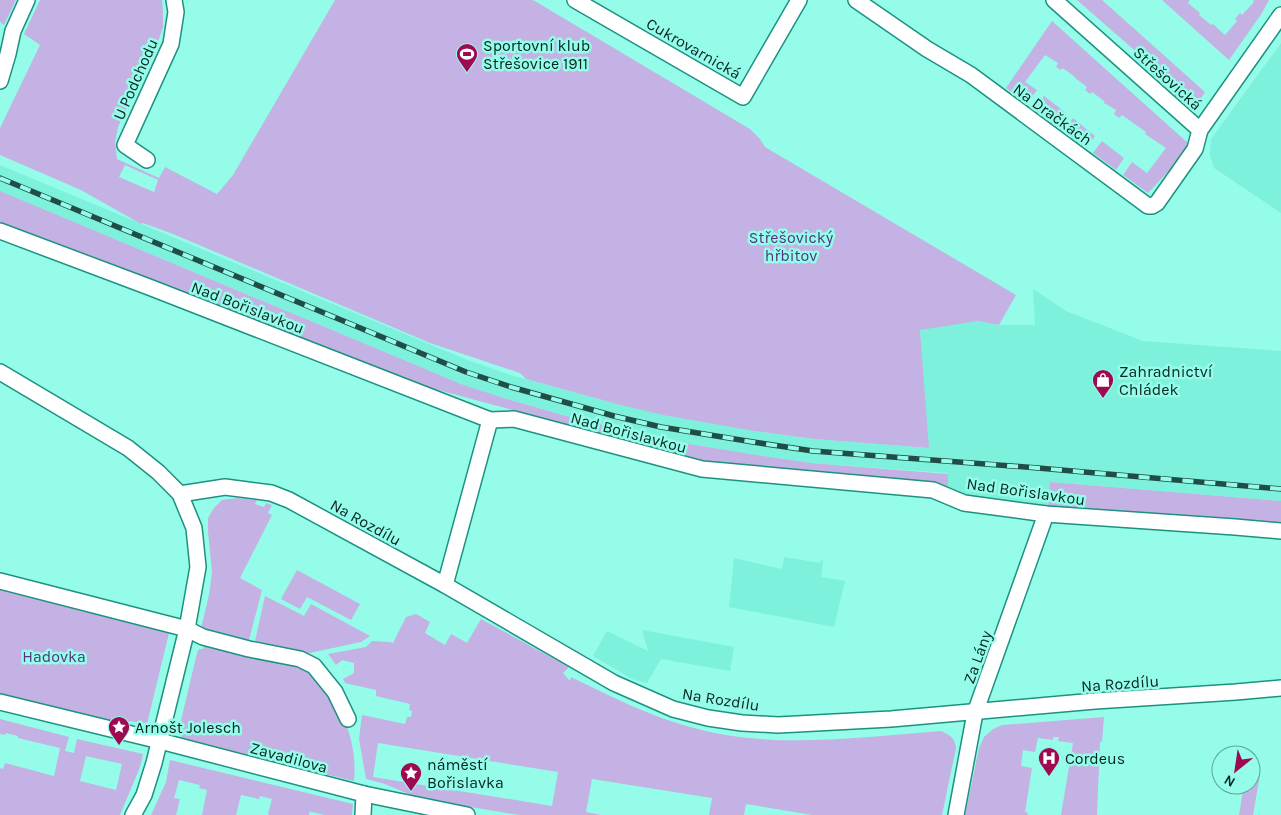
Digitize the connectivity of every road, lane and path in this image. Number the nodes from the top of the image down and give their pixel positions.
1 (27, 0) edge
2 (174, 0) edge
3 (576, 0) edge
4 (799, 0) edge
5 (856, 0) edge
6 (1054, 0) edge
7 (1281, 15) edge
8 (12, 31) junction
9 (0, 44) edge
10 (0, 81) edge
11 (1200, 130) junction
12 (147, 160) dead end
13 (0, 231) edge
14 (0, 372) edge
15 (490, 420) junction
16 (180, 494) junction
17 (1046, 514) junction
18 (1281, 531) edge
19 (0, 581) edge
20 (445, 585) junction
21 (188, 629) junction
22 (1281, 688) edge
23 (0, 702) edge
24 (975, 713) junction
25 (348, 719) dead end
26 (160, 741) junction
27 (364, 794) junction
28 (133, 815) edge
29 (363, 815) edge
30 (467, 815) edge
31 (956, 815) edge

1 - 8 street
2 - 12 street, U Podchodu
3 - 4 street, Cukrovarnická
5 - 11 street, Na Dračkách
6 - 11 street, Střešovická
7 - 11 street, Střešovická
8 - 9 street
8 - 10 street
13 - 15 street, Nad Bořislavkou
14 - 16 street
15 - 17 street, Nad Bořislavkou
15 - 20 street
16 - 20 street, Na Rozdílu
16 - 21 street
17 - 18 street, Nad Bořislavkou
17 - 24 street, Za Lány
19 - 21 street
20 - 24 street, Na Rozdílu
21 - 25 street
21 - 26 street
22 - 24 street, Na Rozdílu
23 - 26 street, Zavadilova
24 - 31 street, Za Lány
26 - 27 street, Zavadilova
26 - 28 street
27 - 29 street
27 - 30 street

